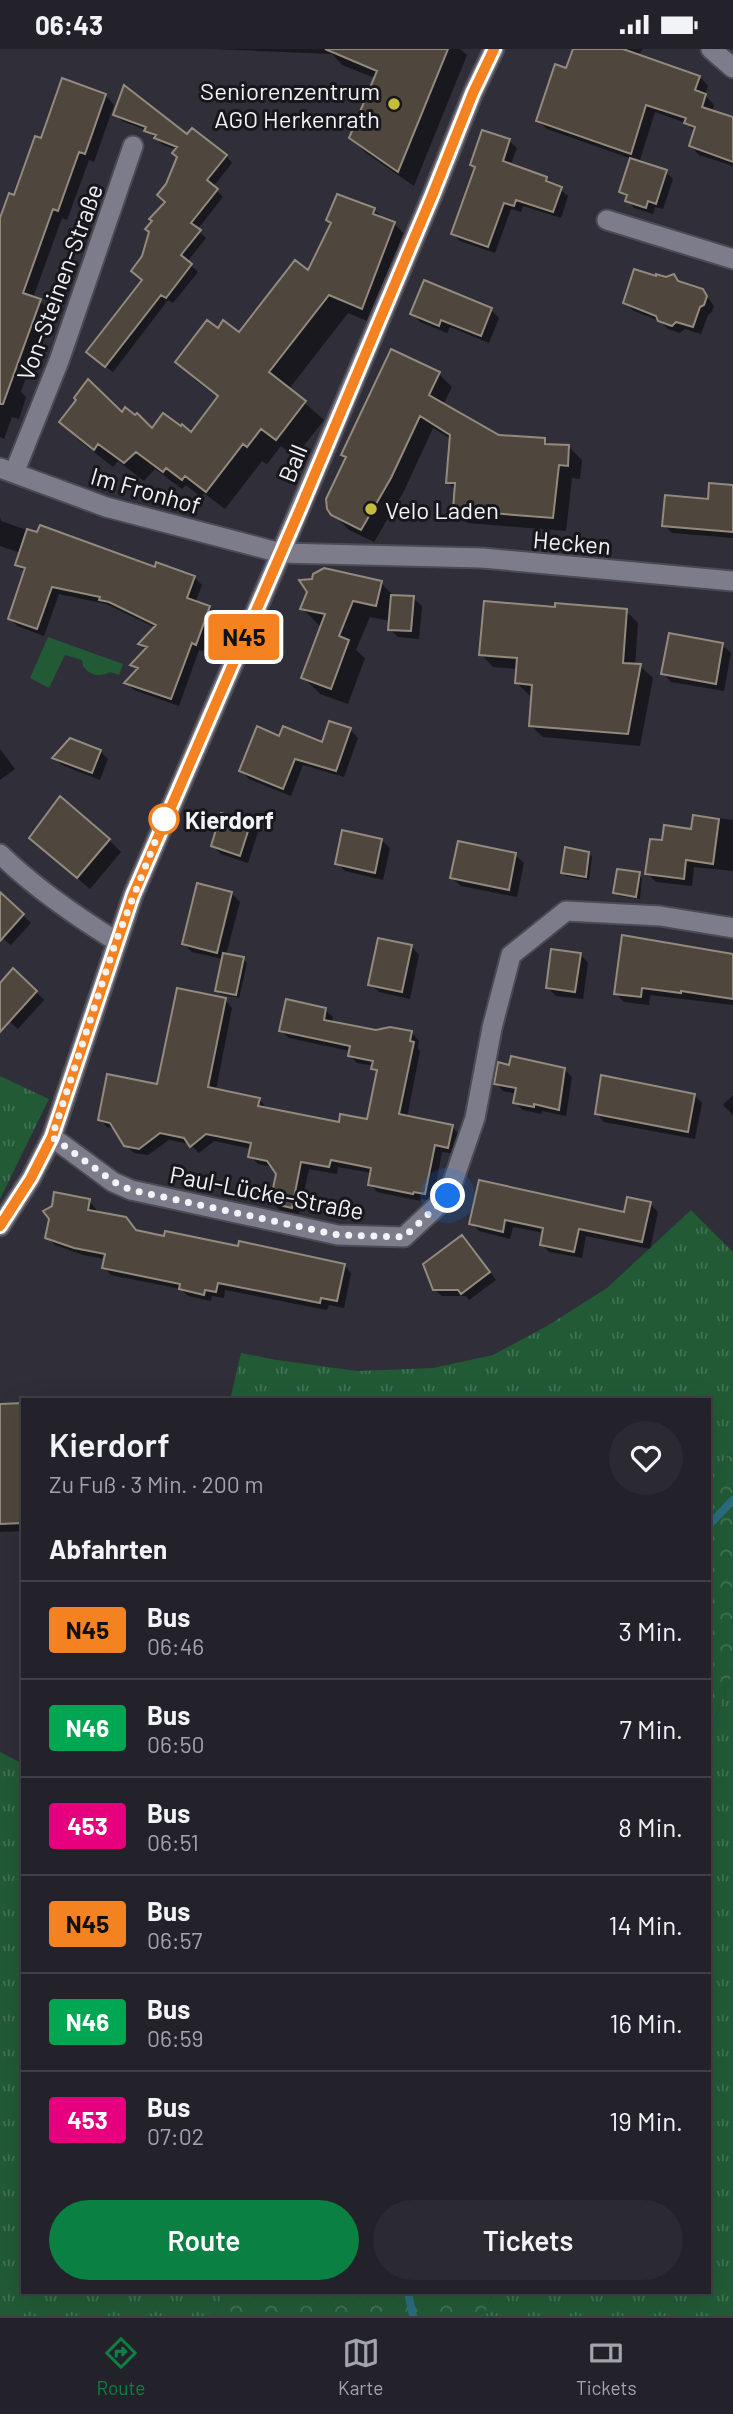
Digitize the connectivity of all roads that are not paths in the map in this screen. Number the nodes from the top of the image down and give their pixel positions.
1 (494, 49) edge
2 (712, 49) edge
3 (733, 68) edge
4 (133, 146) dead end
5 (607, 220) dead end
6 (733, 259) edge
7 (7, 470) edge
8 (281, 553) junction
9 (733, 581) edge
10 (0, 854) edge
11 (733, 928) edge
12 (116, 941) junction
13 (52, 1137) junction
14 (0, 1226) edge

1 - 8 street, Ball
2 - 3 street
4 - 7 street, Von-Steinen-Straße
5 - 6 street
7 - 8 street, Im Fronhof
8 - 9 street, Hecken
8 - 12 street, Ball
10 - 12 street
11 - 13 street, Paul-Lücke-Straße
12 - 13 street
13 - 14 street

